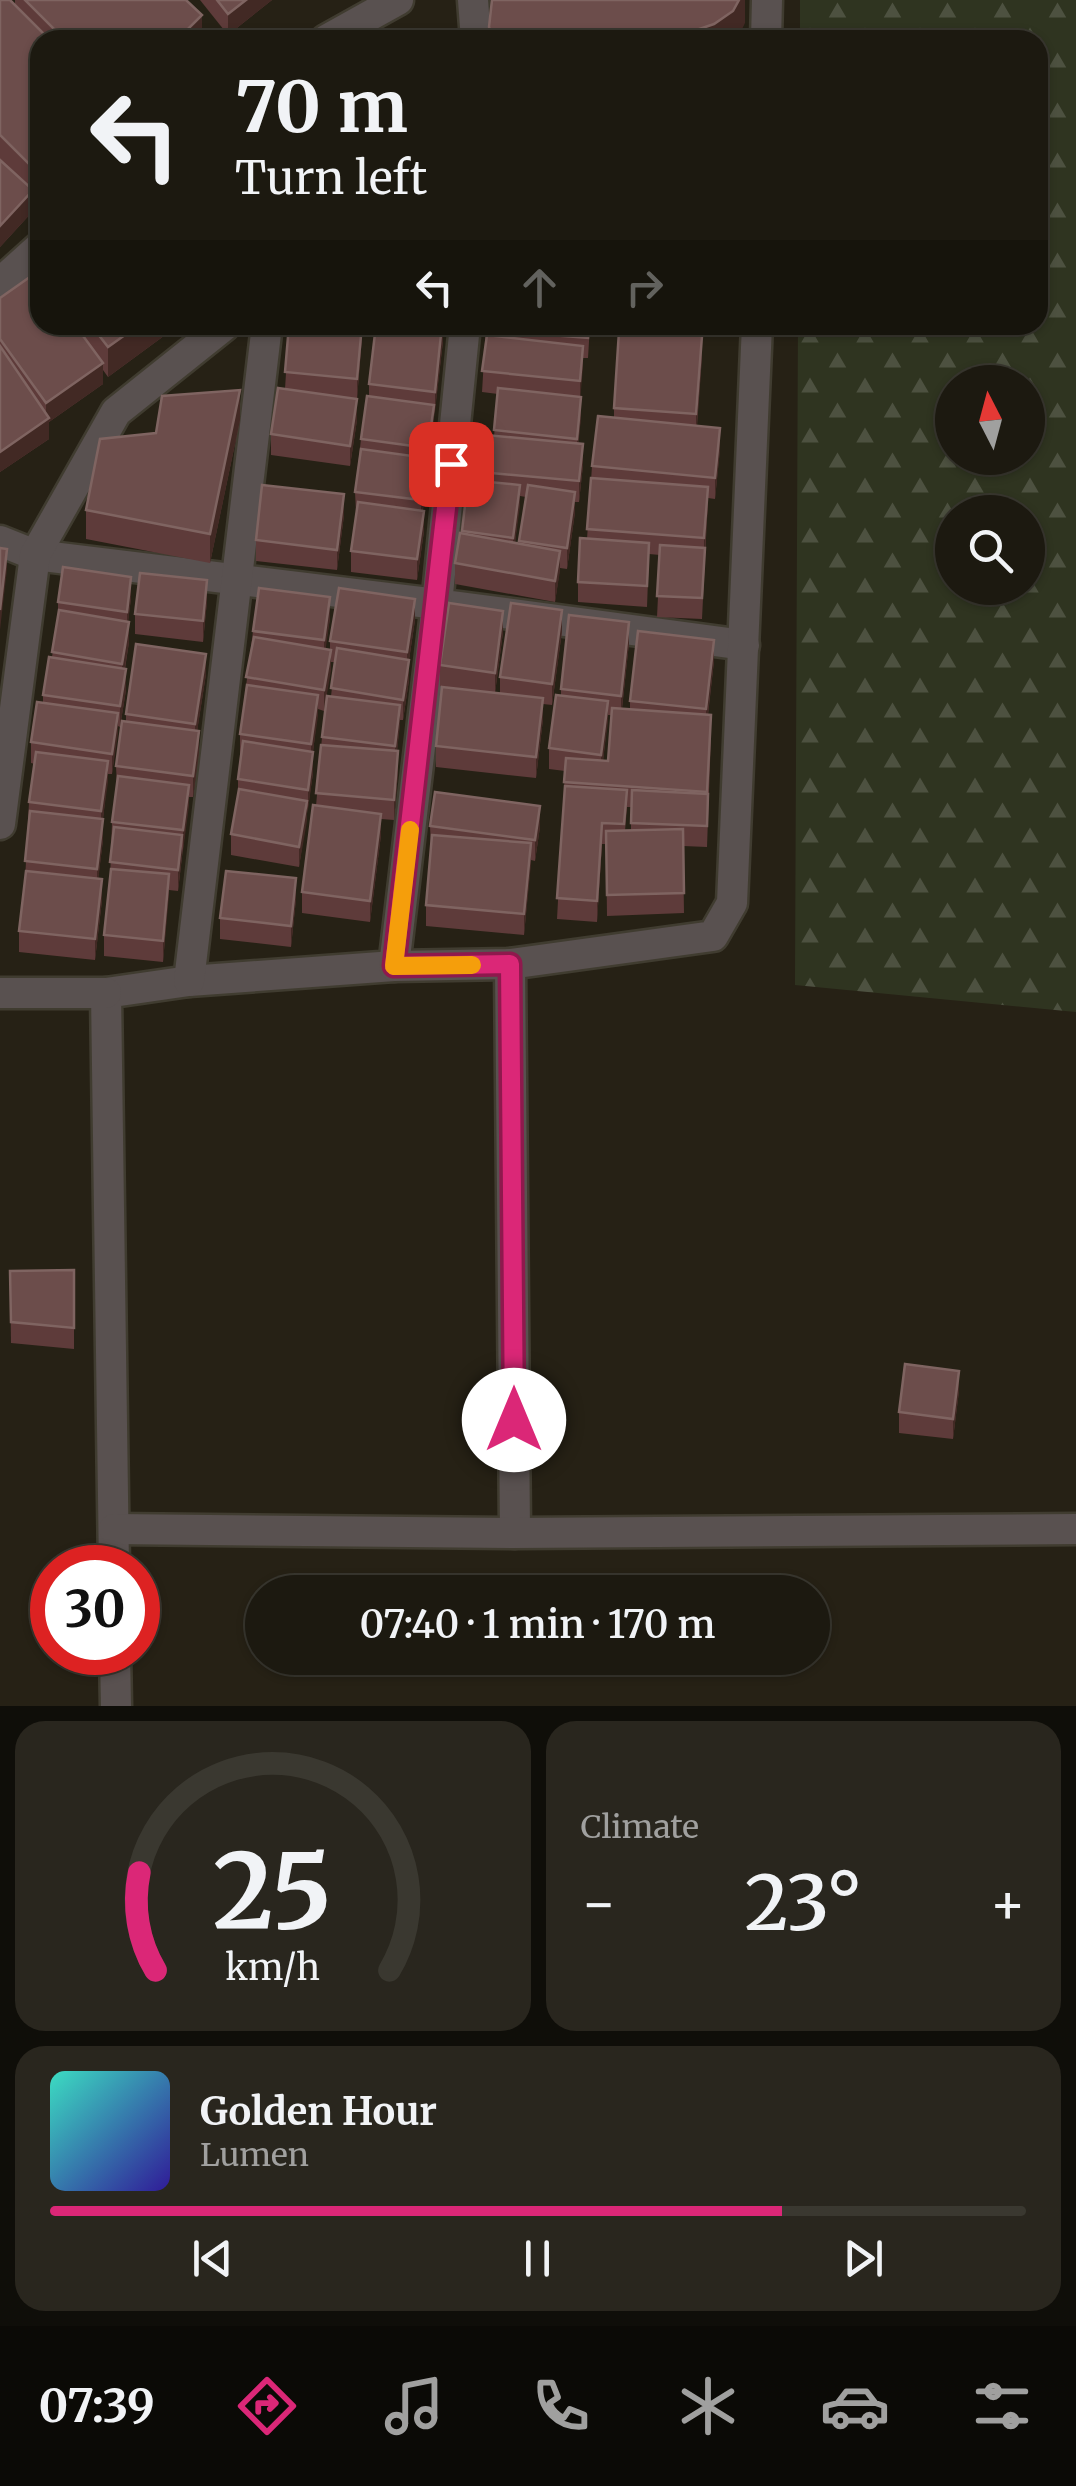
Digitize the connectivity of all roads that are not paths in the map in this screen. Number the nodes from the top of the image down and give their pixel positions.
1 (398, 0) edge
2 (473, 0) edge
3 (766, 0) edge
4 (344, 30) edge
5 (475, 30) edge
6 (766, 30) edge
7 (30, 256) edge
8 (0, 282) edge
9 (212, 335) edge
10 (266, 335) edge
11 (463, 335) edge
12 (756, 335) edge
13 (0, 541) edge
14 (36, 556) junction
15 (234, 582) junction
16 (437, 604) junction
17 (744, 645) junction
18 (0, 824) edge
19 (510, 964) junction
20 (394, 966) junction
21 (189, 981) junction
22 (0, 993) edge
23 (106, 993) junction
24 (1076, 1528) edge
25 (114, 1529) junction
26 (515, 1534) junction
27 (114, 1545) edge
28 (115, 1675) edge
29 (116, 1706) edge

1 - 4 street
2 - 5 street
3 - 6 street
7 - 8 street
9 - 14 street
10 - 15 street
11 - 16 street
12 - 17 street
13 - 14 street
14 - 15 street
14 - 18 street
15 - 16 street
15 - 21 street
16 - 17 street
16 - 20 street
17 - 19 street
19 - 20 street
19 - 26 street
20 - 21 street
21 - 23 street
22 - 23 street
23 - 25 street
24 - 26 street
25 - 26 street
25 - 27 street
28 - 29 street

